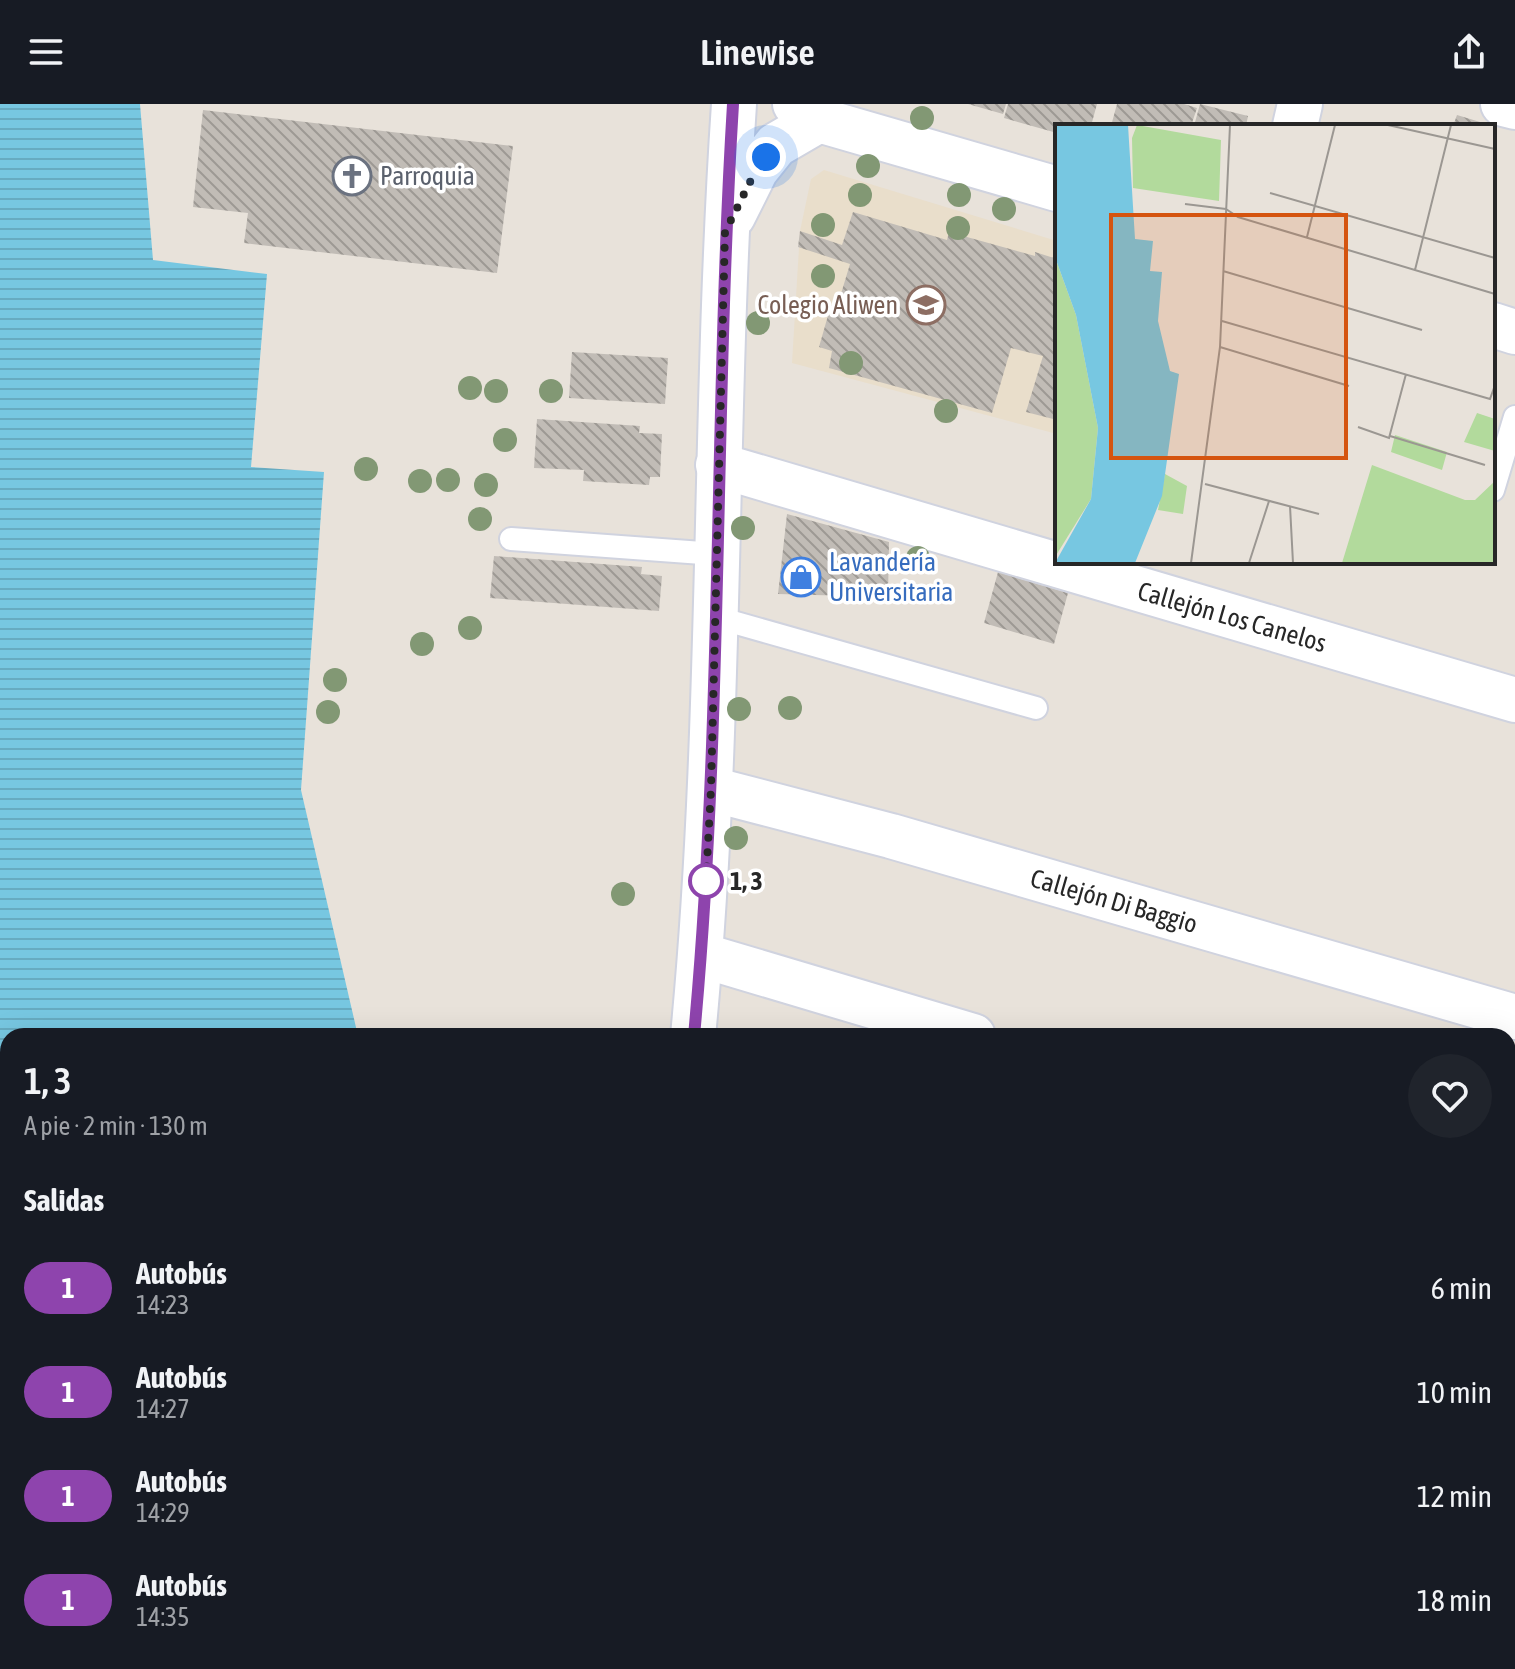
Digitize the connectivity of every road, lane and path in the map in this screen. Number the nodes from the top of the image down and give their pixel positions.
1 (734, 104) edge
2 (1300, 104) edge
3 (1503, 104) edge
4 (1515, 107) edge
5 (807, 112) edge
6 (1295, 124) edge
7 (1055, 188) edge
8 (725, 232) junction
9 (1495, 326) edge
10 (1515, 332) edge
11 (1515, 417) edge
12 (718, 465) junction
13 (1495, 483) edge
14 (511, 539) dead end
15 (716, 554) junction
16 (715, 617) junction
17 (1515, 700) edge
18 (1036, 708) dead end
19 (711, 789) junction
20 (701, 955) junction
21 (1515, 1017) edge
22 (694, 1028) edge
23 (946, 1028) edge

1 - 8 street
2 - 6 street
3 - 4 street
5 - 7 street
5 - 8 street
8 - 12 street
9 - 10 street
11 - 13 lane
12 - 15 street
12 - 17 street, Callejón Los Canelos
14 - 15 lane
15 - 16 street
16 - 18 lane
16 - 19 street
19 - 20 street
19 - 21 street, Callejón Di Baggio
20 - 22 street
20 - 23 street

